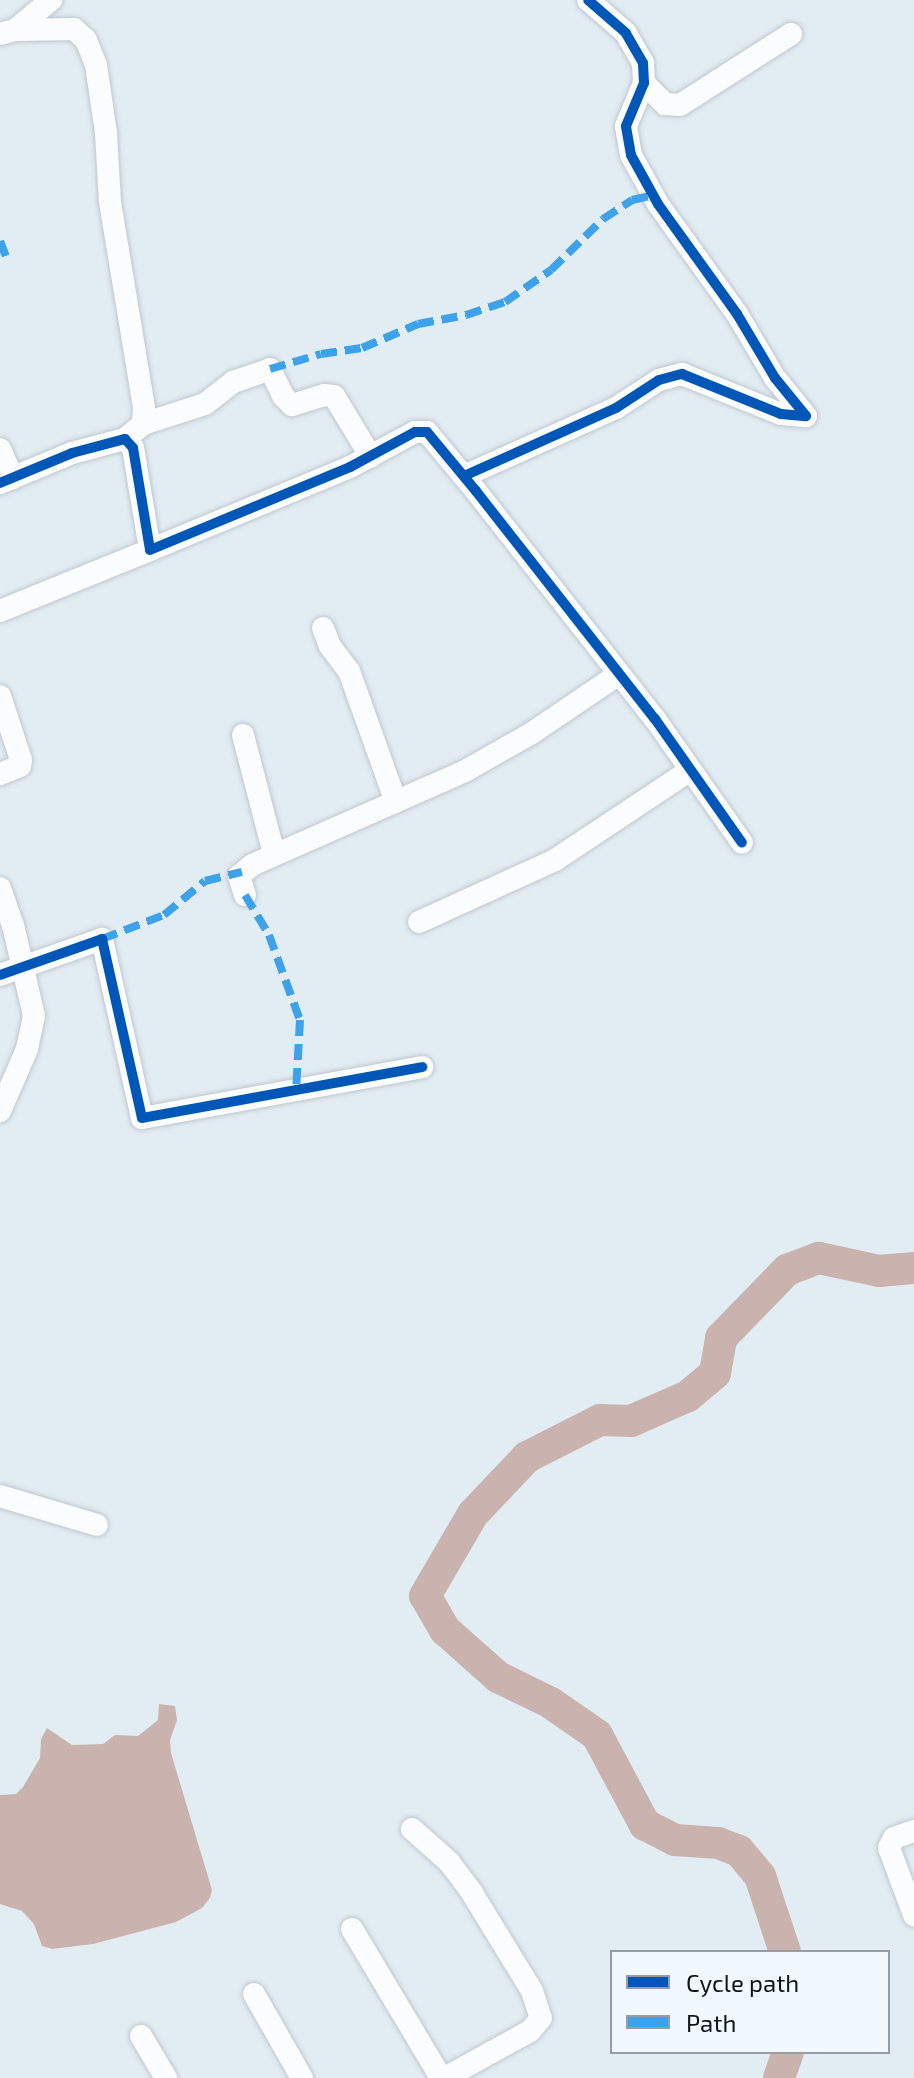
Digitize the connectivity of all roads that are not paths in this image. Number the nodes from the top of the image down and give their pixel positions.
1 (51, 0) edge
2 (588, 0) edge
3 (8, 32) edge
4 (791, 34) dead end
5 (644, 83) junction
6 (143, 424) junction
7 (125, 439) junction
8 (0, 449) edge
9 (371, 457) junction
10 (464, 476) junction
11 (6, 480) edge
12 (150, 550) junction
13 (0, 611) edge
14 (323, 628) dead end
15 (619, 674) junction
16 (0, 696) edge
17 (243, 735) dead end
18 (689, 771) junction
19 (0, 774) edge
20 (396, 802) junction
21 (742, 843) dead end
22 (274, 854) junction
23 (0, 888) edge
24 (245, 895) dead end
25 (419, 922) dead end
26 (10, 971) edge
27 (422, 1067) dead end
28 (0, 1111) edge
29 (0, 1496) edge
30 (97, 1525) dead end
31 (412, 1829) dead end
32 (914, 1831) edge
33 (914, 1915) edge
34 (352, 1929) dead end
35 (254, 1994) dead end
36 (141, 2036) dead end
37 (166, 2078) edge
38 (302, 2078) edge
39 (443, 2078) edge

1 - 3 street
2 - 5 street
3 - 6 street
4 - 5 street
5 - 10 street
6 - 7 street
6 - 9 street
7 - 11 street
7 - 12 street
8 - 11 street
9 - 10 street
9 - 12 street
10 - 15 street
12 - 13 street
14 - 20 street
15 - 18 street
15 - 20 street
16 - 19 street
17 - 22 street
18 - 21 street
18 - 25 street
20 - 22 street
22 - 24 street
23 - 26 street
26 - 27 street
26 - 28 street
29 - 30 street
31 - 39 street
32 - 33 street
34 - 39 street
35 - 38 street
36 - 37 street

